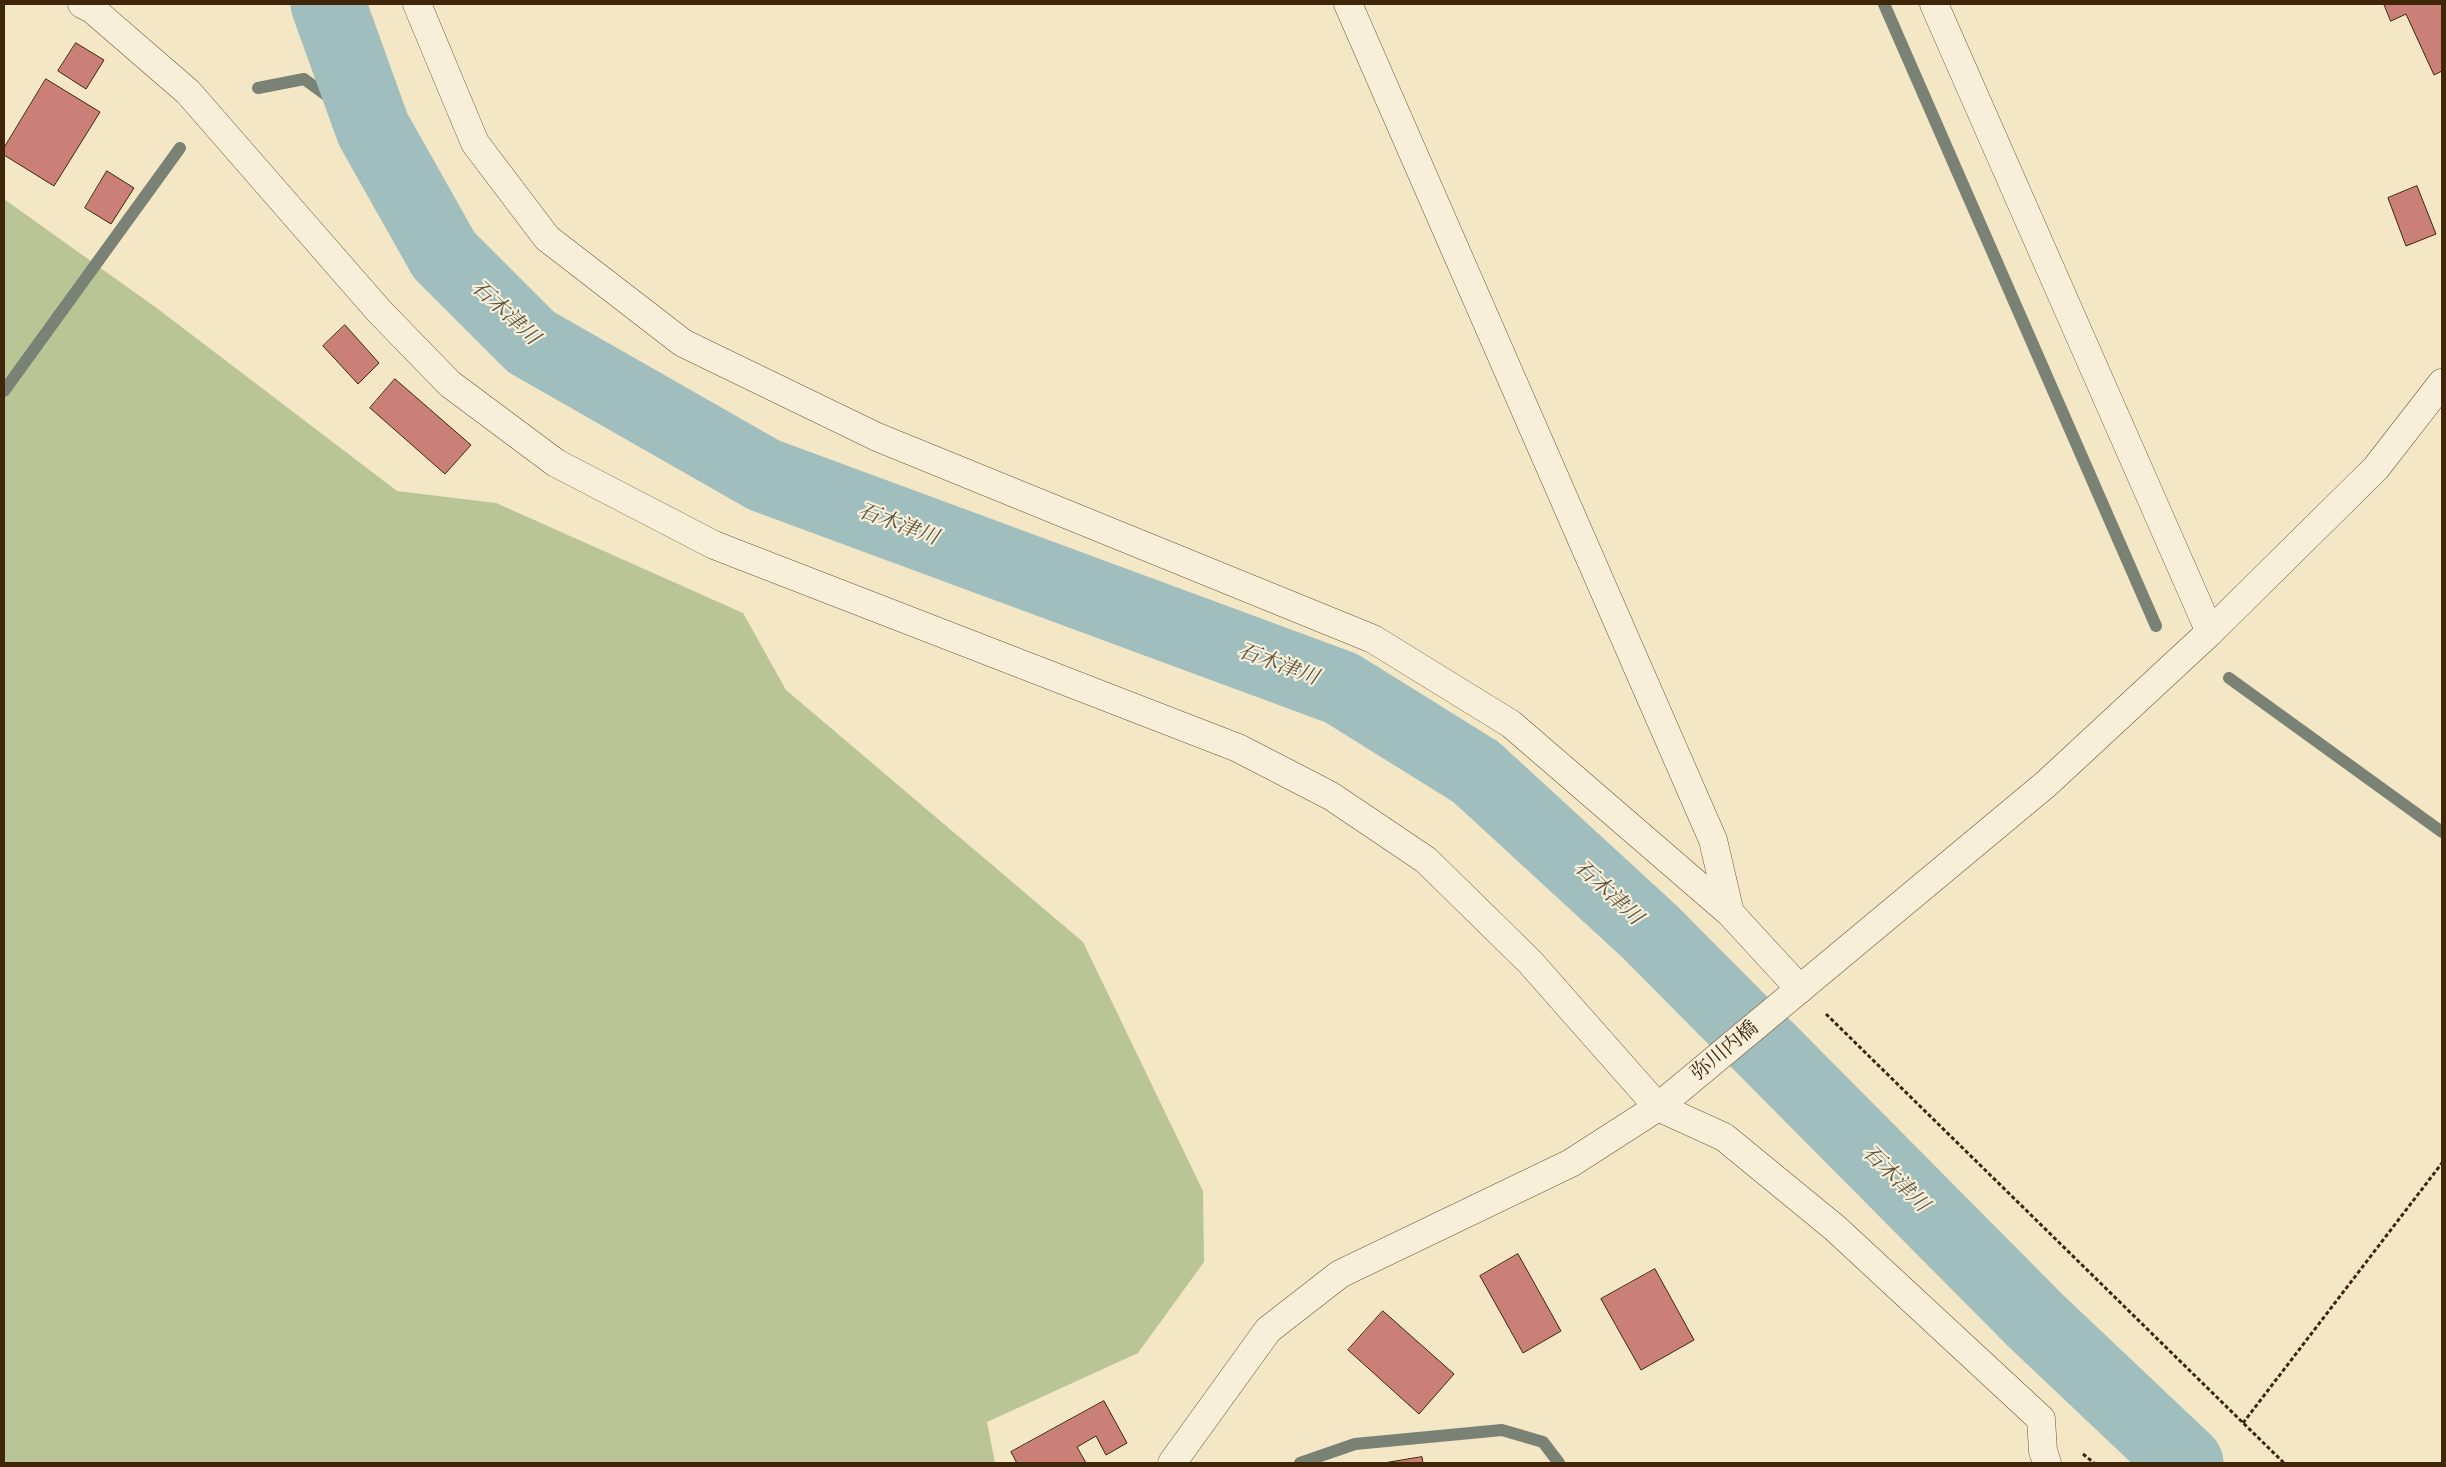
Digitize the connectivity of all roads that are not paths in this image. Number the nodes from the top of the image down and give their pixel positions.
1 (82, 4) edge
2 (417, 4) edge
3 (1348, 4) edge
4 (1934, 4) edge
5 (2442, 383) edge
6 (2210, 632) junction
7 (1730, 913) junction
8 (1796, 992) junction
9 (1658, 1108) junction
10 (1172, 1463) edge
11 (2046, 1463) edge

1 - 9 street
2 - 7 street
3 - 7 street
4 - 6 street
5 - 6 street, 弥川内橋
6 - 8 street, 弥川内橋
7 - 8 street
8 - 9 street, 弥川内橋
9 - 10 street, 弥川内橋
9 - 11 street

